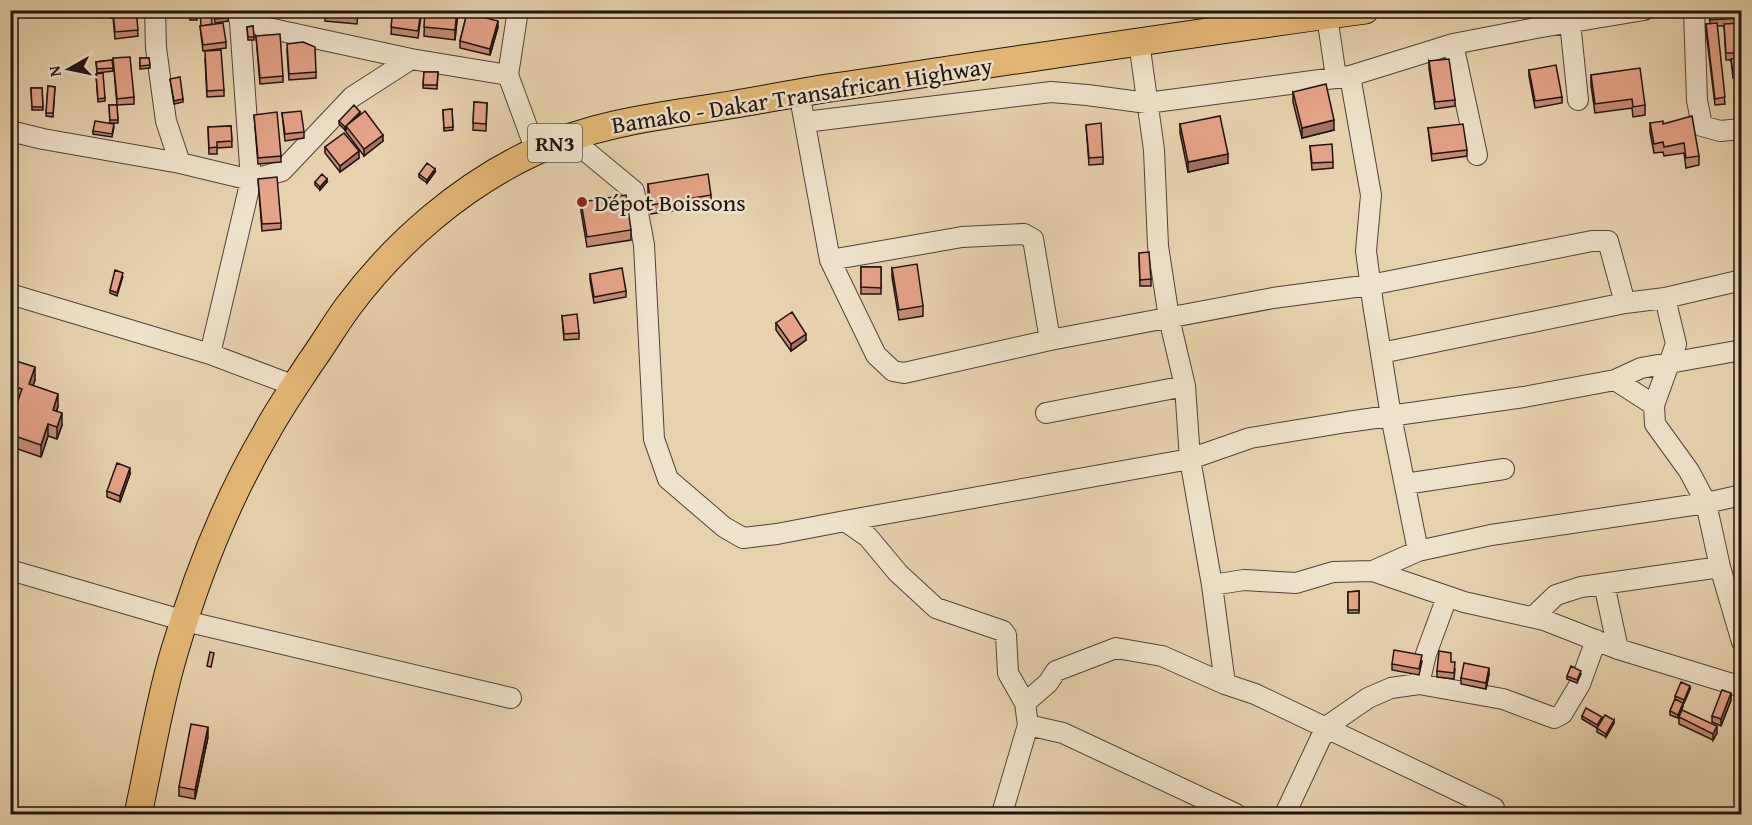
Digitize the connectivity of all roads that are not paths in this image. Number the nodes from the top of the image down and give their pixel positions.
1 (155, 10) edge
2 (518, 10) edge
3 (1365, 10) edge
4 (1644, 10) edge
5 (1694, 10) edge
6 (1327, 15) junction
7 (239, 16) edge
8 (1570, 22) junction
9 (1139, 42) junction
10 (1454, 44) junction
11 (411, 59) junction
12 (508, 75) junction
13 (1343, 76) junction
14 (799, 92) junction
15 (1578, 100) dead end
16 (1147, 103) junction
17 (805, 122) junction
18 (1742, 129) edge
19 (10, 131) edge
20 (570, 138) junction
21 (536, 151) junction
22 (1477, 155) dead end
23 (180, 163) junction
24 (251, 180) junction
25 (830, 260) junction
26 (1742, 280) edge
27 (1370, 285) junction
28 (10, 294) edge
29 (1665, 298) junction
30 (1625, 303) junction
31 (1169, 318) junction
32 (1050, 340) junction
33 (1742, 350) edge
34 (1381, 352) junction
35 (210, 354) junction
36 (1671, 361) junction
37 (1615, 380) junction
38 (296, 386) junction
39 (1185, 386) junction
40 (1654, 405) junction
41 (1046, 413) dead end
42 (1391, 416) junction
43 (1190, 459) junction
44 (1504, 469) dead end
45 (1405, 484) junction
46 (1742, 495) edge
47 (1707, 503) junction
48 (845, 521) junction
49 (1418, 551) junction
50 (1720, 567) junction
51 (10, 570) edge
52 (1373, 571) junction
53 (1604, 584) junction
54 (1212, 585) junction
55 (1447, 597) junction
56 (1533, 617) junction
57 (185, 621) junction
58 (1596, 640) junction
59 (1742, 642) edge
60 (1618, 649) junction
61 (1225, 684) junction
62 (1419, 684) junction
63 (1742, 687) edge
64 (512, 698) dead end
65 (1025, 703) junction
66 (1028, 725) junction
67 (1326, 727) junction
68 (1494, 808) dead end
69 (1003, 810) dead end
70 (138, 814) edge
71 (1236, 814) edge
72 (1285, 814) edge

1 - 23 street
2 - 12 street
3 - 6 highway, Bamako - Dakar Transafrican Highway / RN3
4 - 8 street
5 - 18 street
6 - 9 highway, Bamako - Dakar Transafrican Highway / RN3
6 - 13 street
7 - 11 street
7 - 24 street
8 - 10 street
8 - 15 street
9 - 14 highway, Bamako - Dakar Transafrican Highway / RN3
9 - 16 street
10 - 13 street
10 - 22 street
11 - 12 street
11 - 24 street
12 - 21 street
13 - 16 street
13 - 27 street
14 - 17 street
14 - 20 highway, Bamako - Dakar Transafrican Highway / RN3
16 - 17 street
16 - 31 street
17 - 25 street
19 - 23 street
20 - 21 highway, Bamako - Dakar Transafrican Highway / RN3
20 - 48 street
21 - 38 highway, Bamako - Dakar Transafrican Highway / RN3
23 - 24 street
24 - 35 street
25 - 32 street
25 - 32 street
26 - 29 street
27 - 30 street
27 - 31 street
27 - 34 street
28 - 35 street
29 - 30 street
29 - 36 street
30 - 34 street
31 - 32 street
31 - 39 street
33 - 36 street
34 - 42 street
35 - 38 street
36 - 37 street
36 - 40 street
37 - 40 street
37 - 42 street
38 - 57 highway, Bamako - Dakar Transafrican Highway / RN3
39 - 41 street
39 - 43 street
40 - 47 street
42 - 43 street
42 - 45 street
43 - 48 street
43 - 54 street
44 - 45 street
45 - 49 street
46 - 47 street
47 - 49 street
47 - 50 street
48 - 65 street
49 - 52 street
50 - 53 street
50 - 59 street
51 - 57 street
52 - 54 street
52 - 55 street
53 - 56 street
53 - 60 street
54 - 61 street
55 - 56 street
55 - 62 street
56 - 58 street
57 - 64 street
57 - 70 highway, Bamako - Dakar Transafrican Highway / RN3
58 - 60 street
58 - 62 street
60 - 63 street
61 - 65 street
61 - 67 street
62 - 67 street
65 - 66 street
66 - 69 street
66 - 71 street
67 - 68 street
67 - 72 street

